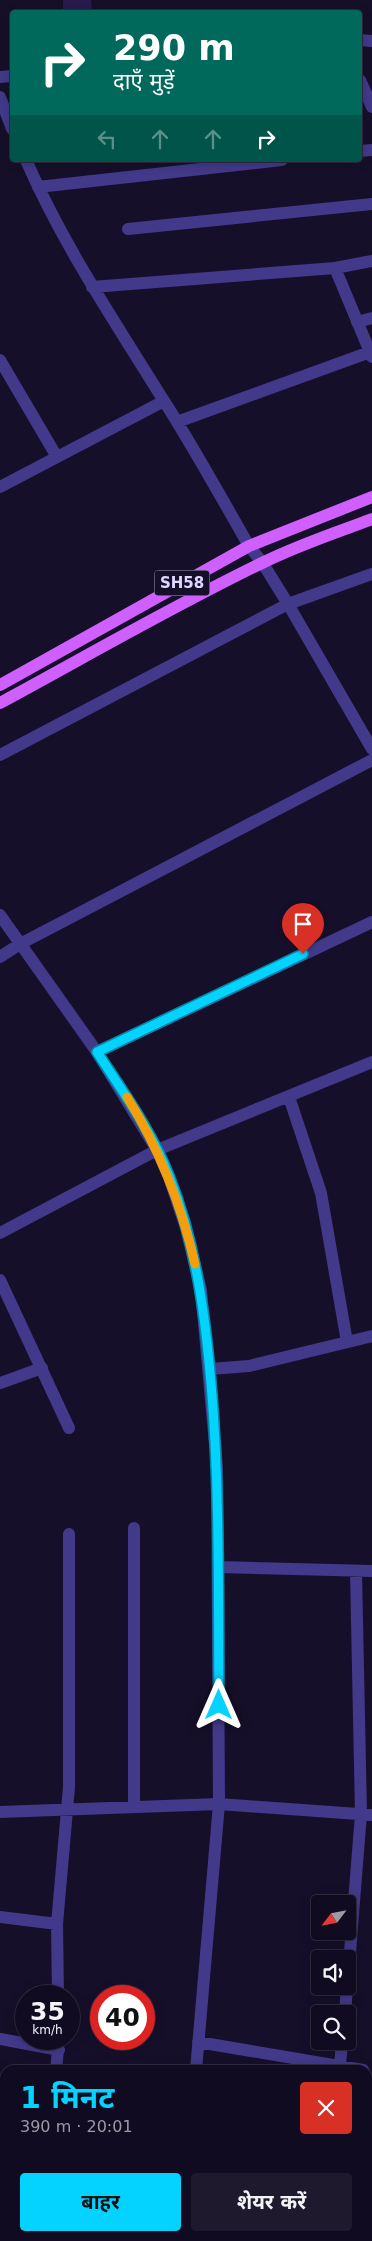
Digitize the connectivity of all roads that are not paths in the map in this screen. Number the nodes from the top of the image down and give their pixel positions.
1 (362, 87) edge
2 (0, 97) edge
3 (367, 104) edge
4 (10, 124) edge
5 (27, 162) edge
6 (264, 162) edge
7 (38, 187) junction
8 (372, 204) edge
9 (128, 230) dead end
10 (372, 261) edge
11 (334, 268) junction
12 (92, 287) junction
13 (372, 318) edge
14 (358, 322) junction
15 (371, 354) edge
16 (0, 360) edge
17 (164, 401) junction
18 (177, 422) junction
19 (57, 457) junction
20 (0, 487) edge
21 (372, 497) edge
22 (372, 519) edge
23 (249, 546) junction
24 (262, 562) junction
25 (372, 574) edge
26 (288, 604) junction
27 (0, 685) edge
28 (0, 703) edge
29 (372, 749) edge
30 (0, 755) edge
31 (372, 760) edge
32 (0, 915) edge
33 (372, 922) edge
34 (20, 944) junction
35 (0, 957) edge
36 (97, 1052) junction
37 (372, 1062) edge
38 (289, 1097) junction
39 (158, 1150) junction
40 (0, 1233) edge
41 (0, 1280) edge
42 (372, 1336) edge
43 (347, 1342) junction
44 (42, 1368) junction
45 (210, 1370) junction
46 (0, 1383) edge
47 (69, 1428) dead end
48 (134, 1528) dead end
49 (69, 1534) dead end
50 (218, 1567) junction
51 (372, 1571) edge
52 (356, 1572) junction
53 (219, 1804) junction
54 (134, 1807) junction
55 (66, 1810) junction
56 (0, 1812) edge
57 (366, 1815) edge
58 (0, 1917) edge
59 (57, 1924) junction
60 (351, 1950) edge
61 (58, 1985) edge
62 (0, 2039) edge
63 (15, 2041) edge
64 (198, 2042) junction
65 (58, 2050) edge
66 (341, 2050) edge
67 (57, 2065) edge
68 (196, 2065) edge
69 (334, 2065) edge
70 (340, 2065) edge

1 - 3 street
2 - 4 street
5 - 7 street
6 - 7 street
7 - 12 street
8 - 9 street
10 - 11 street
11 - 12 street
11 - 14 street
12 - 17 street
13 - 14 street
14 - 15 street
15 - 18 street
16 - 19 street
17 - 18 street
17 - 19 street
18 - 23 street
19 - 20 street
21 - 23 main road, SH58
22 - 24 main road, SH58
23 - 24 street
23 - 27 main road, SH58
24 - 26 street
24 - 28 main road, SH58
25 - 26 street
26 - 29 street
26 - 30 street
31 - 34 street
32 - 34 street
33 - 36 street
34 - 35 street
34 - 36 street
36 - 39 street
37 - 38 street
38 - 39 street
38 - 43 street
39 - 40 street
39 - 45 street
41 - 44 street
42 - 43 street
43 - 45 street
44 - 46 street
44 - 47 street
45 - 50 street
48 - 54 street
49 - 55 street
50 - 52 street
50 - 53 street
51 - 52 street
52 - 57 street
53 - 54 street
53 - 57 street
53 - 64 street
54 - 55 street
55 - 56 street
55 - 59 street
57 - 60 street
58 - 59 street
59 - 61 street
62 - 63 street
64 - 68 street
64 - 69 street
65 - 67 street
66 - 70 street

